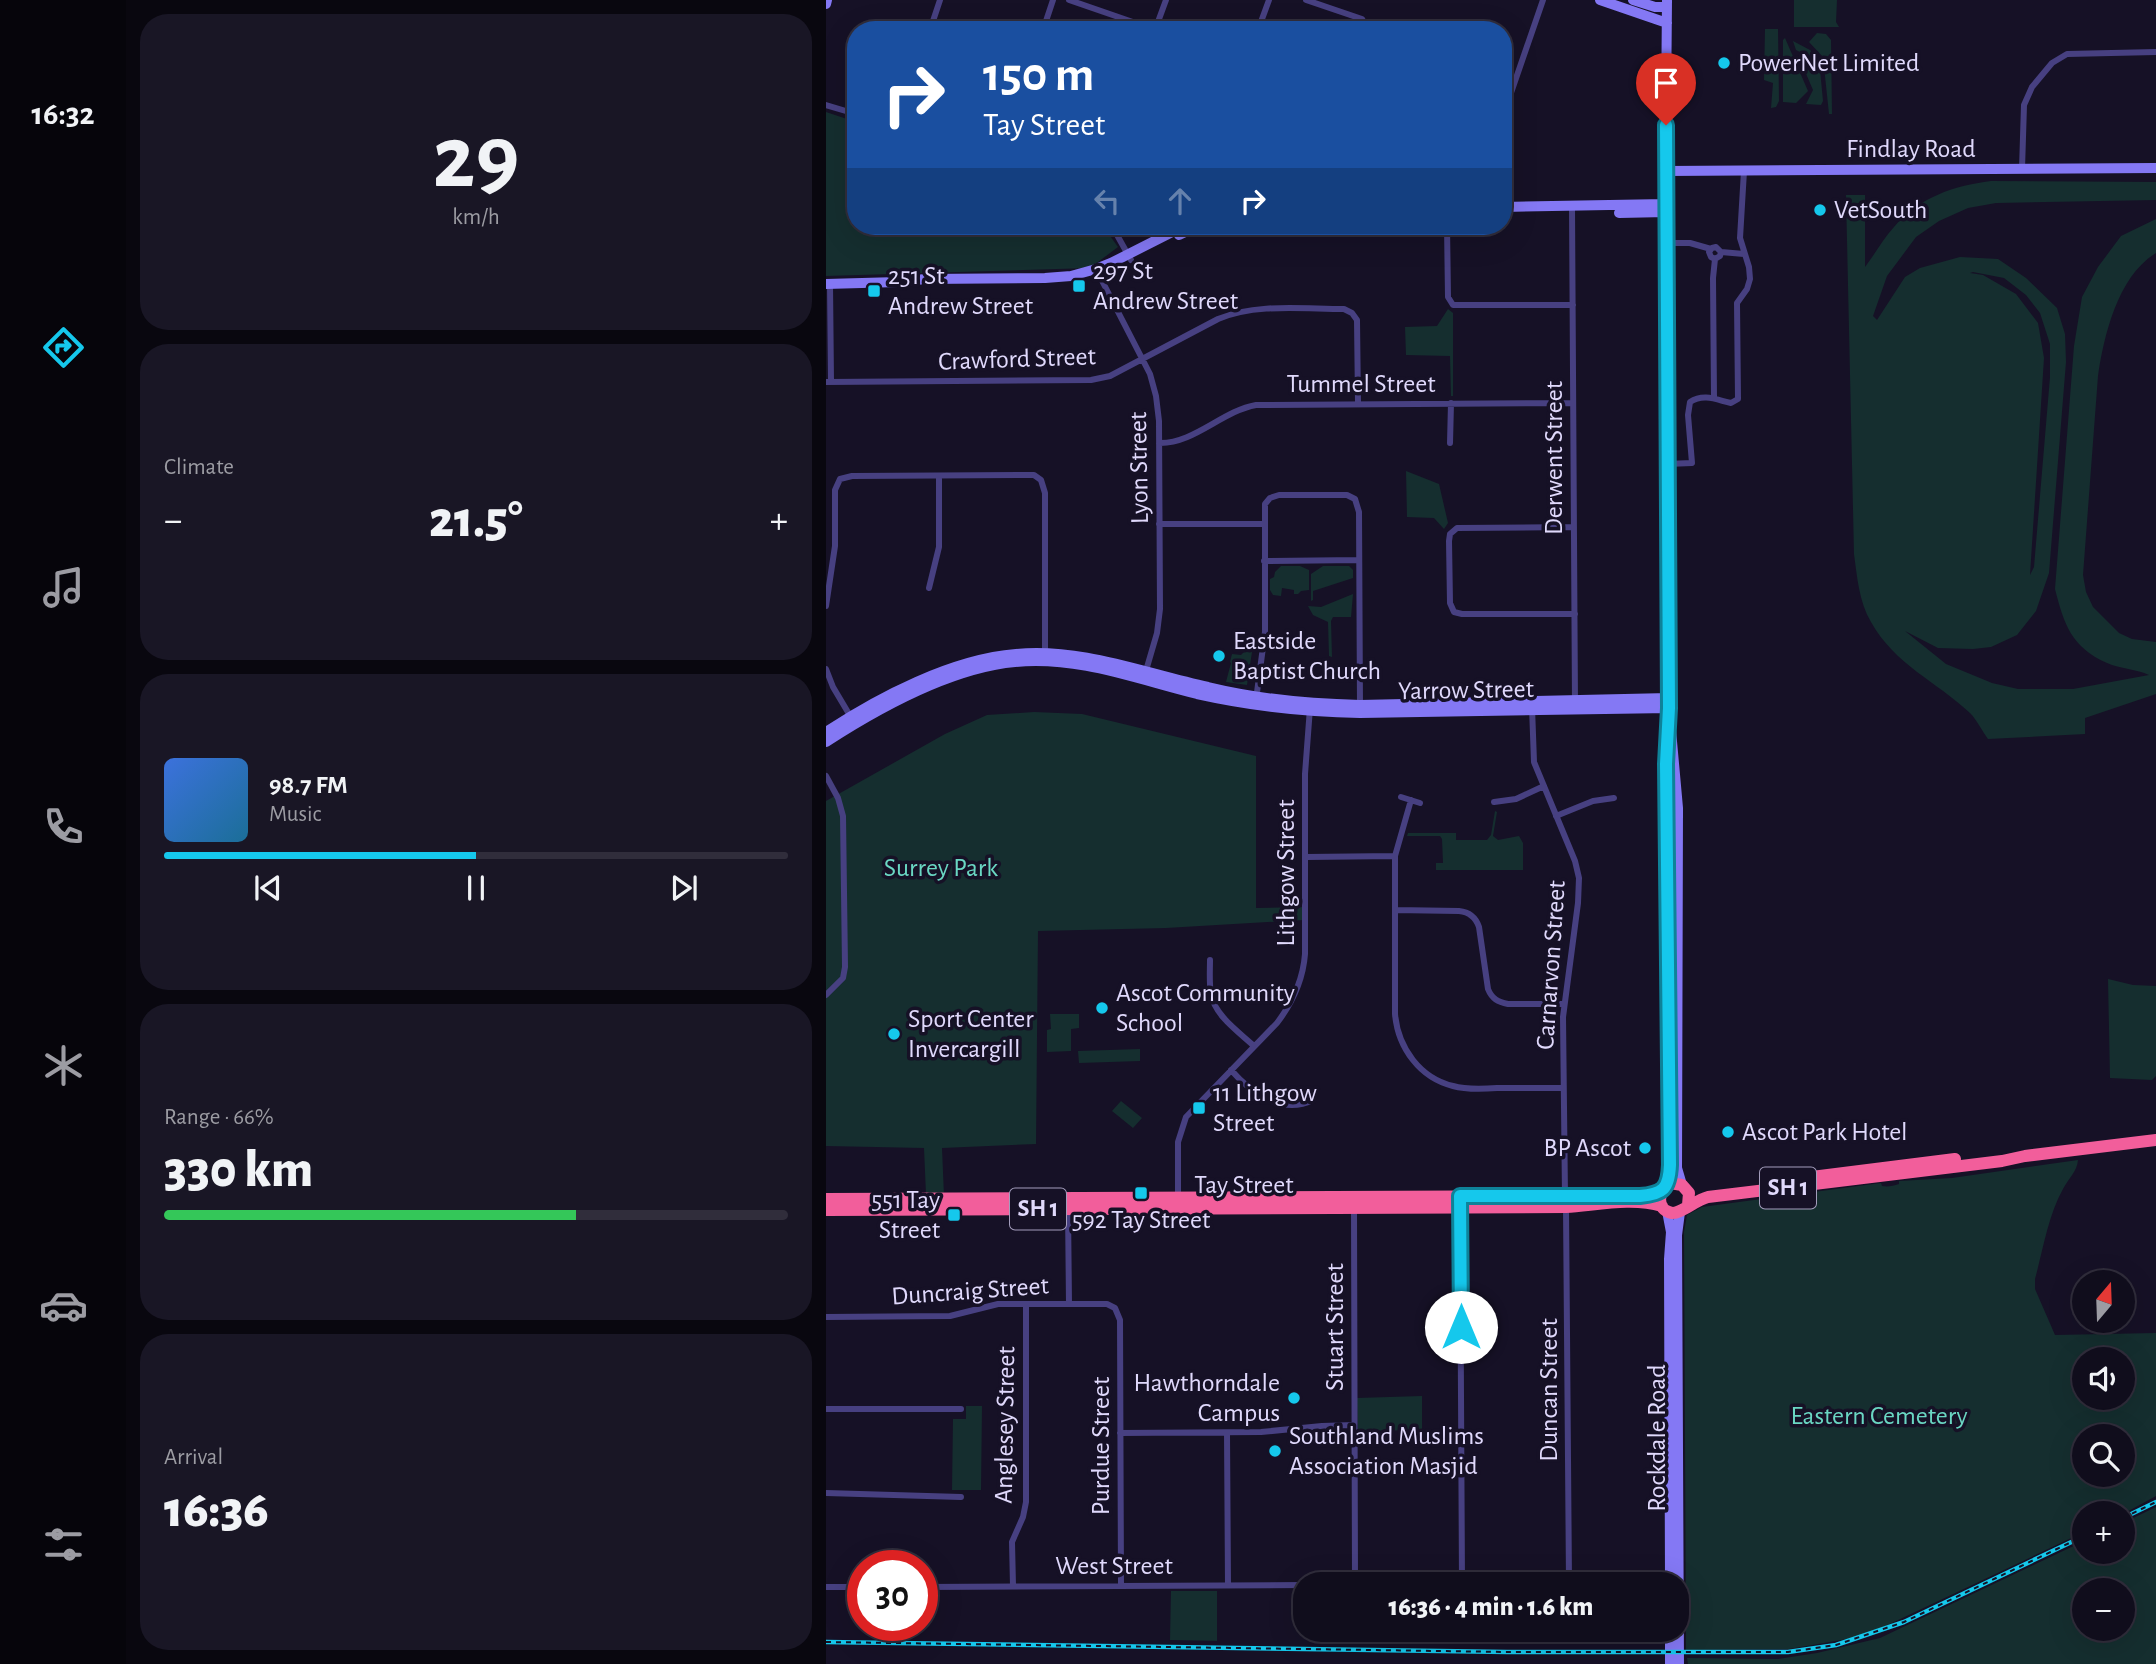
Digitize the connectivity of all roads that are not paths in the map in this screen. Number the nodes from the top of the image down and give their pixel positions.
1 (940, 0) edge
2 (1053, 0) edge
3 (1069, 0) edge
4 (1166, 0) edge
5 (1269, 0) edge
6 (1306, 0) edge
7 (1543, 0) edge
8 (1600, 0) edge
9 (1633, 0) edge
10 (1667, 3) edge
11 (933, 21) edge
12 (1046, 21) edge
13 (1130, 21) edge
14 (1159, 21) edge
15 (1261, 21) edge
16 (1363, 21) edge
17 (1667, 23) junction
18 (2156, 52) edge
19 (1512, 90) edge
20 (826, 105) edge
21 (847, 111) edge
22 (2156, 168) edge
23 (2022, 169) junction
24 (1666, 171) junction
25 (1744, 171) junction
26 (1512, 207) edge
27 (1666, 208) junction
28 (1572, 210) junction
29 (1512, 213) edge
30 (1117, 235) edge
31 (1169, 235) edge
32 (1179, 235) edge
33 (1447, 235) edge
34 (1666, 243) junction
35 (1711, 249) junction
36 (1721, 252) junction
37 (1744, 254) junction
38 (1129, 258) junction
39 (1715, 259) junction
40 (1097, 272) junction
41 (828, 284) edge
42 (1573, 305) junction
43 (1142, 359) junction
44 (829, 382) edge
45 (1714, 398) junction
46 (1358, 403) junction
47 (1451, 403) junction
48 (1573, 403) junction
49 (1158, 443) junction
50 (1450, 443) dead end
51 (1667, 464) junction
52 (939, 475) junction
53 (1159, 524) junction
54 (1264, 524) junction
55 (1574, 527) junction
56 (1359, 560) junction
57 (1264, 561) junction
58 (929, 588) dead end
59 (826, 606) edge
60 (1574, 614) junction
61 (1045, 657) junction
62 (826, 669) edge
63 (1144, 675) junction
64 (1256, 701) junction
65 (1669, 703) junction
66 (1575, 705) junction
67 (1532, 706) junction
68 (1310, 707) junction
69 (1360, 709) junction
70 (853, 720) junction
71 (826, 732) edge
72 (826, 742) edge
73 (826, 776) edge
74 (1544, 786) junction
75 (1401, 797) dead end
76 (1614, 798) dead end
77 (1411, 800) junction
78 (1494, 802) dead end
79 (1420, 803) dead end
80 (1556, 816) junction
81 (1672, 855) junction
82 (1306, 856) junction
83 (1395, 856) junction
84 (1395, 911) junction
85 (1210, 960) dead end
86 (826, 995) edge
87 (1564, 1004) junction
88 (1254, 1046) junction
89 (1231, 1070) junction
90 (1563, 1088) junction
91 (1313, 1100) dead end
92 (2156, 1140) edge
93 (2025, 1156) junction
94 (1685, 1188) junction
95 (826, 1199) edge
96 (1354, 1202) junction
97 (1460, 1202) junction
98 (1565, 1202) junction
99 (1671, 1202) junction
100 (1068, 1203) junction
101 (1178, 1203) junction
102 (872, 1204) junction
103 (826, 1210) edge
104 (1026, 1304) junction
105 (1069, 1304) junction
106 (1115, 1308) joint
107 (826, 1317) edge
108 (826, 1409) edge
109 (961, 1409) dead end
110 (1354, 1425) junction
111 (1120, 1433) junction
112 (1227, 1433) junction
113 (826, 1493) edge
114 (961, 1497) dead end
115 (1355, 1572) edge
116 (1462, 1572) edge
117 (1569, 1572) edge
118 (1673, 1572) edge
119 (1228, 1585) junction
120 (1293, 1585) edge
121 (1013, 1586) junction
122 (1121, 1586) junction
123 (826, 1587) edge
124 (847, 1587) edge
125 (938, 1587) edge
126 (1670, 1642) edge
127 (1677, 1642) edge
128 (1670, 1664) edge
129 (1679, 1664) edge

1 - 11 street
2 - 12 street
3 - 13 street
4 - 14 street
5 - 15 street
6 - 16 street
7 - 19 street
8 - 17 street
9 - 10 street
10 - 17 street
17 - 24 street
18 - 23 street
20 - 21 street
22 - 23 street, Findlay Road
23 - 25 street, Findlay Road
24 - 25 street, Findlay Road
24 - 27 street
25 - 37 street
26 - 28 street
27 - 28 street
27 - 34 street
28 - 29 street
28 - 42 street, Derwent Street
30 - 38 street
31 - 38 street
32 - 38 street
33 - 42 street
34 - 35 street
34 - 51 street
35 - 36 street
35 - 39 street
36 - 37 street
36 - 39 street
37 - 45 street
38 - 40 street
39 - 45 street
40 - 41 street
40 - 43 street, Lyon Street
41 - 44 street
42 - 48 street, Derwent Street
43 - 44 street, Crawford Street
43 - 46 street, Crawford Street
43 - 49 street, Lyon Street
45 - 51 street
46 - 47 street, Tummel Street
46 - 49 street, Tummel Street
47 - 48 street, Tummel Street
47 - 50 street
48 - 55 street, Derwent Street
49 - 53 street, Lyon Street
51 - 65 street
52 - 58 street
52 - 59 street
52 - 61 street
53 - 54 street
53 - 63 street, Lyon Street
54 - 56 street
54 - 57 street
55 - 60 street, Derwent Street
55 - 60 street
56 - 57 street
56 - 69 street
57 - 64 street
60 - 66 street, Derwent Street
61 - 63 street, Yarrow Street
61 - 70 street, Yarrow Street
62 - 70 street
63 - 64 street, Yarrow Street
64 - 68 street, Yarrow Street
65 - 66 street, Yarrow Street
65 - 81 street
66 - 67 street, Yarrow Street
67 - 69 street, Yarrow Street
67 - 74 street, Carnarvon Street
68 - 69 street, Yarrow Street
68 - 82 street, Lithgow Street
70 - 71 street, Yarrow Street
70 - 72 street, Yarrow Street
73 - 86 street
74 - 78 street
74 - 80 street, Carnarvon Street
75 - 77 street
76 - 80 street
77 - 79 street
77 - 83 street
80 - 87 street, Carnarvon Street
81 - 94 street
81 - 99 street, Rockdale Road
82 - 83 street
82 - 88 street, Lithgow Street
83 - 84 street
84 - 87 street
84 - 90 street
85 - 88 street
87 - 90 street, Carnarvon Street
88 - 89 street, Lithgow Street
89 - 91 street
89 - 101 street, Lithgow Street
90 - 98 street, Carnarvon Street
92 - 93 highway, SH 1
93 - 94 highway, SH 1
93 - 99 highway, SH 1
94 - 99 highway
94 - 99 highway, SH 1
95 - 102 highway, Tay Street / SH 1
96 - 97 highway, Tay Street / SH 1
96 - 101 highway, Tay Street / SH 1
96 - 110 street, Stuart Street
97 - 98 highway, Tay Street / SH 1
97 - 116 street
98 - 99 highway, Tay Street / SH 1
98 - 117 street, Duncan Street
99 - 118 street, Rockdale Road
100 - 101 highway, Tay Street / SH 1
100 - 102 highway, Tay Street / SH 1
100 - 105 street
102 - 103 highway, Tay Street / SH 1
104 - 105 street, Duncraig Street
104 - 107 street, Duncraig Street
104 - 121 street, Anglesey Street
105 - 106 street, Duncraig Street
106 - 111 street, Purdue Street
108 - 109 street
110 - 112 street
110 - 115 street, Stuart Street
111 - 112 street
111 - 122 street, Purdue Street
112 - 119 street
113 - 114 street
119 - 120 street, West Street
119 - 122 street, West Street
121 - 122 street, West Street
121 - 125 street, West Street
123 - 124 street
126 - 128 street
127 - 129 street, Rockdale Road

